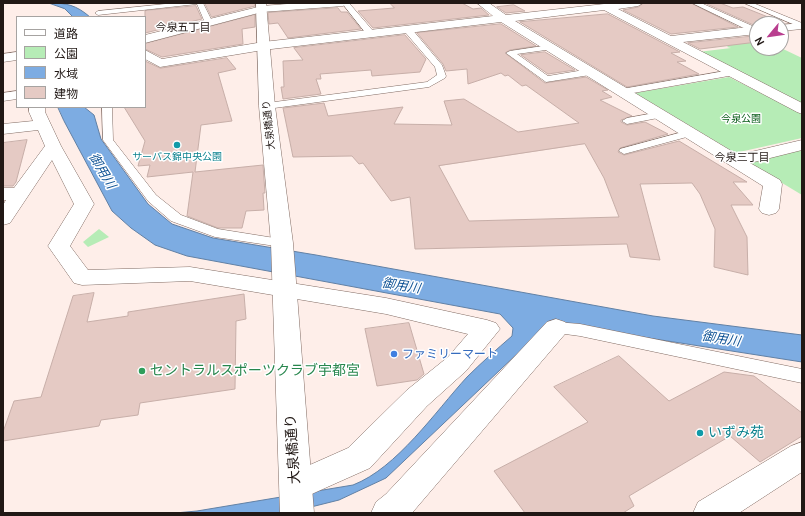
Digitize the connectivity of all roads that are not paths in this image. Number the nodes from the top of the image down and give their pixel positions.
1 (194, 3) edge
2 (200, 3) edge
3 (344, 3) edge
4 (483, 3) edge
5 (638, 3) edge
6 (695, 3) edge
7 (747, 3) edge
8 (602, 5) edge
9 (261, 6) edge
10 (98, 12) dead end
11 (504, 19) junction
12 (209, 23) junction
13 (802, 26) edge
14 (749, 27) edge
15 (789, 27) edge
16 (408, 30) junction
17 (749, 31) edge
18 (371, 34) junction
19 (146, 39) edge
20 (669, 40) junction
21 (263, 46) junction
22 (550, 47) junction
23 (146, 55) edge
24 (16, 56) edge
25 (3, 58) edge
26 (590, 72) junction
27 (731, 73) junction
28 (622, 92) junction
29 (16, 95) edge
30 (3, 97) edge
31 (267, 106) junction
32 (37, 108) edge
33 (107, 108) edge
34 (802, 109) edge
35 (660, 115) junction
36 (627, 121) dead end
37 (3, 129) edge
38 (690, 133) junction
39 (48, 135) junction
40 (802, 145) edge
41 (624, 151) dead end
42 (735, 161) junction
43 (12, 194) edge
44 (768, 209) dead end
45 (3, 219) edge
46 (282, 244) junction
47 (283, 290) junction
48 (556, 328) joint
49 (802, 376) edge
50 (802, 455) edge
51 (296, 500) edge
52 (388, 513) edge
53 (710, 513) edge

1 - 10 lane
2 - 12 lane
3 - 9 street
3 - 18 lane
4 - 11 street
5 - 8 street
6 - 14 lane
7 - 13 lane
8 - 11 street
8 - 20 street
9 - 12 street
9 - 21 street, 大泉橋通り
11 - 16 street
11 - 22 street
12 - 19 street
13 - 15 street
16 - 18 street
16 - 31 lane
17 - 20 street
18 - 21 street
20 - 27 street
21 - 23 street
21 - 31 street, 大泉橋通り
22 - 26 street
22 - 26 lane
24 - 25 street
26 - 28 street
27 - 28 lane
27 - 34 street
28 - 35 street
29 - 30 street
31 - 46 street, 大泉橋通り
32 - 39 street
33 - 46 lane
35 - 36 lane
35 - 38 street
37 - 39 street
38 - 41 lane
38 - 42 street
39 - 43 street
39 - 47 street
40 - 42 street
42 - 44 street
43 - 45 street
46 - 47 street, 大泉橋通り
47 - 51 street, 大泉橋通り
47 - 51 street
48 - 49 lane
48 - 52 street
50 - 53 street

